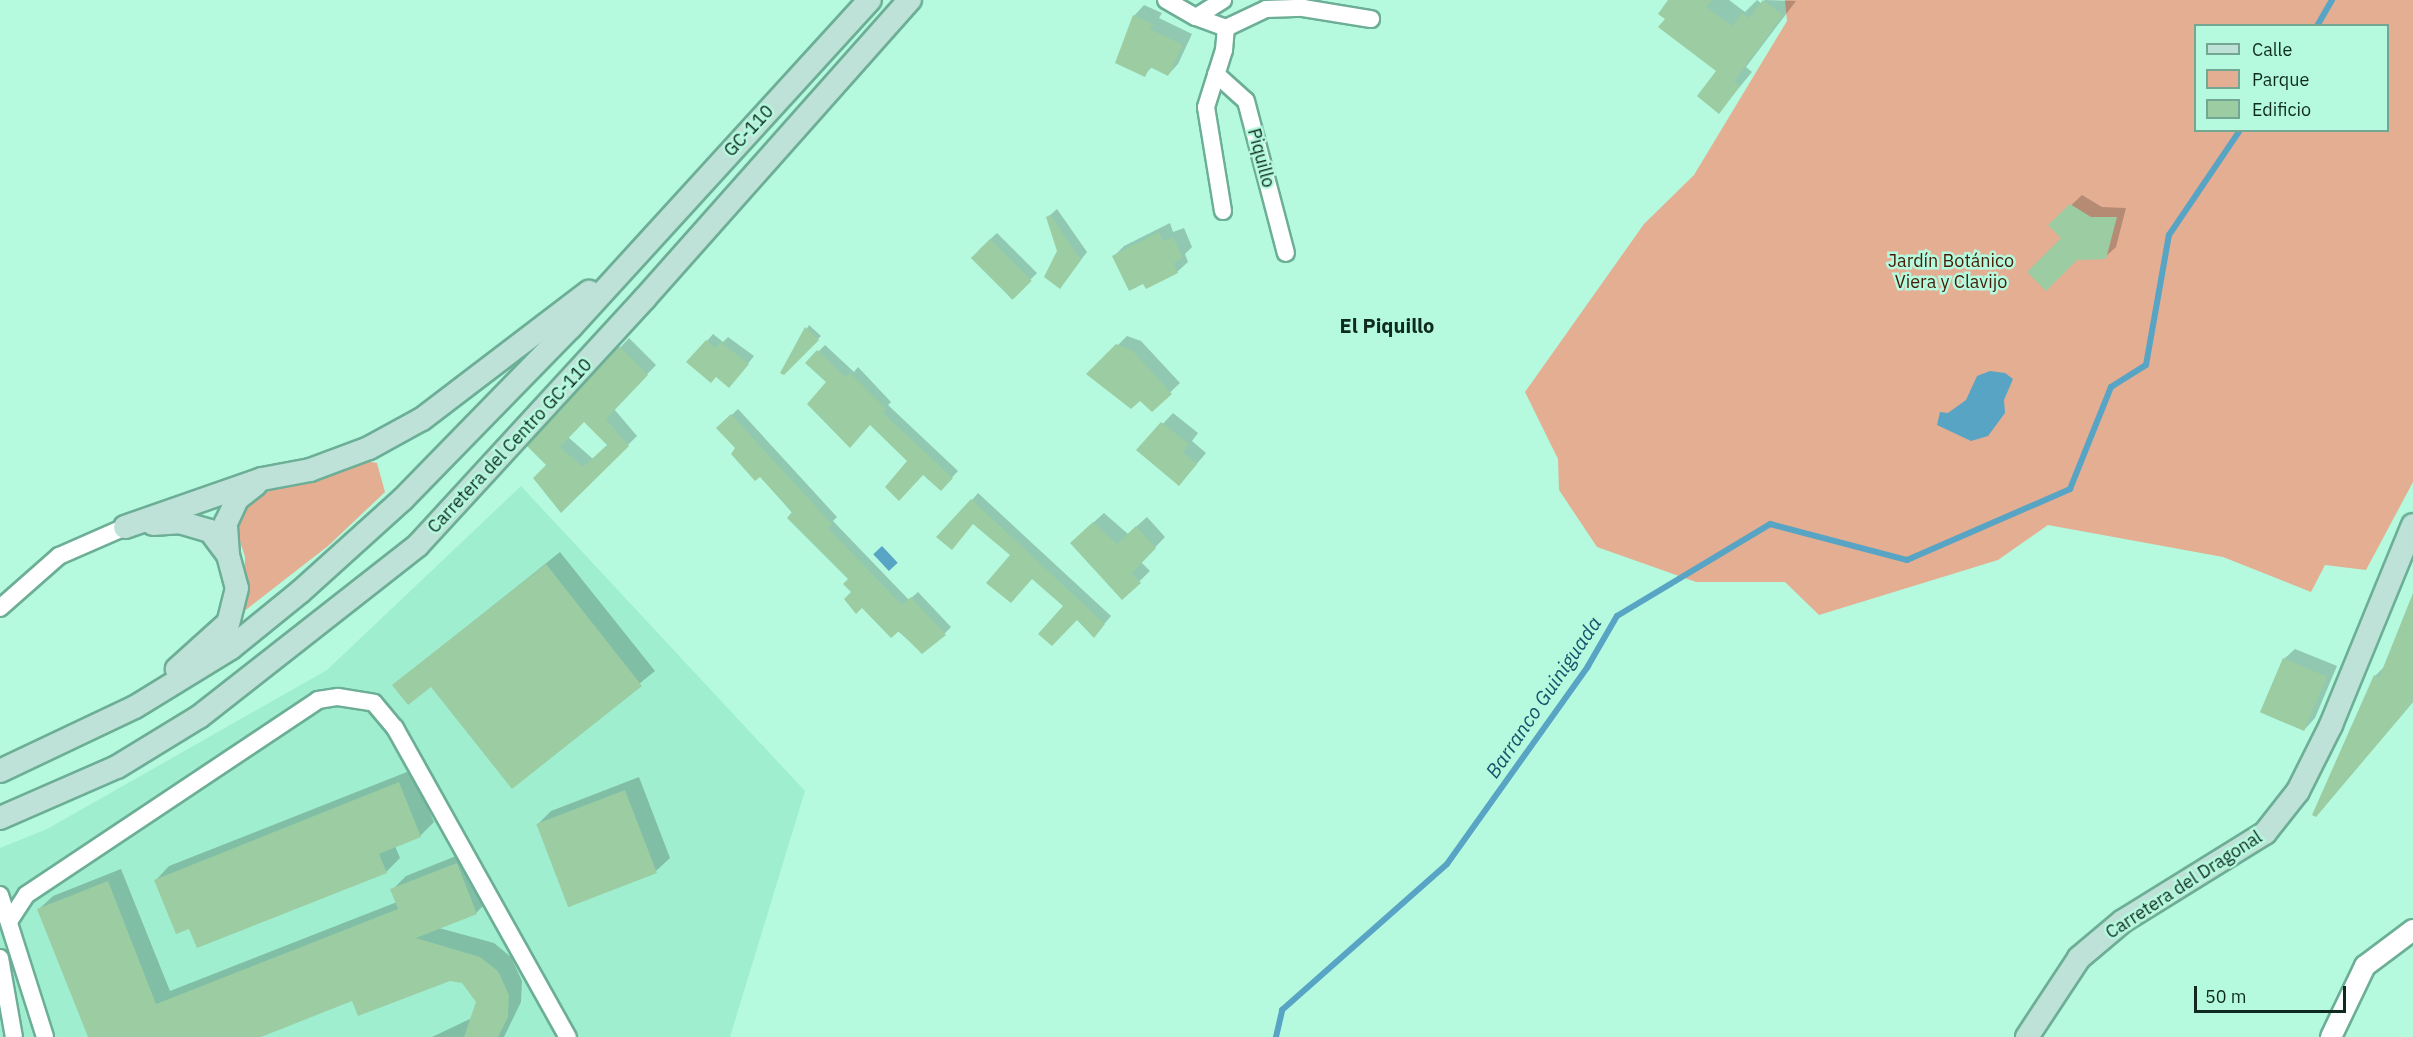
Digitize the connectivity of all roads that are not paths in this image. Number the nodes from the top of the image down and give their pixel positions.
1 (870, 0) edge
2 (910, 0) edge
3 (1166, 0) edge
4 (1223, 0) edge
5 (1196, 17) junction
6 (1371, 19) dead end
7 (1226, 28) junction
8 (1216, 74) junction
9 (1223, 211) dead end
10 (1286, 254) dead end
11 (628, 261) junction
12 (262, 479) junction
13 (2413, 525) edge
14 (125, 527) junction
15 (228, 555) junction
16 (0, 608) edge
17 (135, 707) junction
18 (8, 768) edge
19 (0, 818) edge
20 (0, 896) edge
21 (10, 920) junction
22 (2413, 930) edge
23 (0, 958) edge
24 (14, 1037) edge
25 (45, 1037) edge
26 (568, 1037) edge
27 (2027, 1037) edge
28 (2331, 1037) edge

1 - 11 main road, GC-110 / GC-110
2 - 19 main road, Carretera del Centro GC-110 / GC-110
3 - 5 street
4 - 5 street
5 - 7 street
6 - 7 street
7 - 8 street
8 - 9 street
8 - 10 street, Piquillo
11 - 12 main road
11 - 17 main road, Carretera del Centro GC-110 / GC-110
12 - 14 main road
12 - 15 main road
13 - 27 main road, Carretera del Dragonal
14 - 15 main road
14 - 16 street
15 - 17 main road
17 - 18 main road, GC-110
20 - 21 street
21 - 25 street
21 - 26 street
22 - 28 street
23 - 24 street

